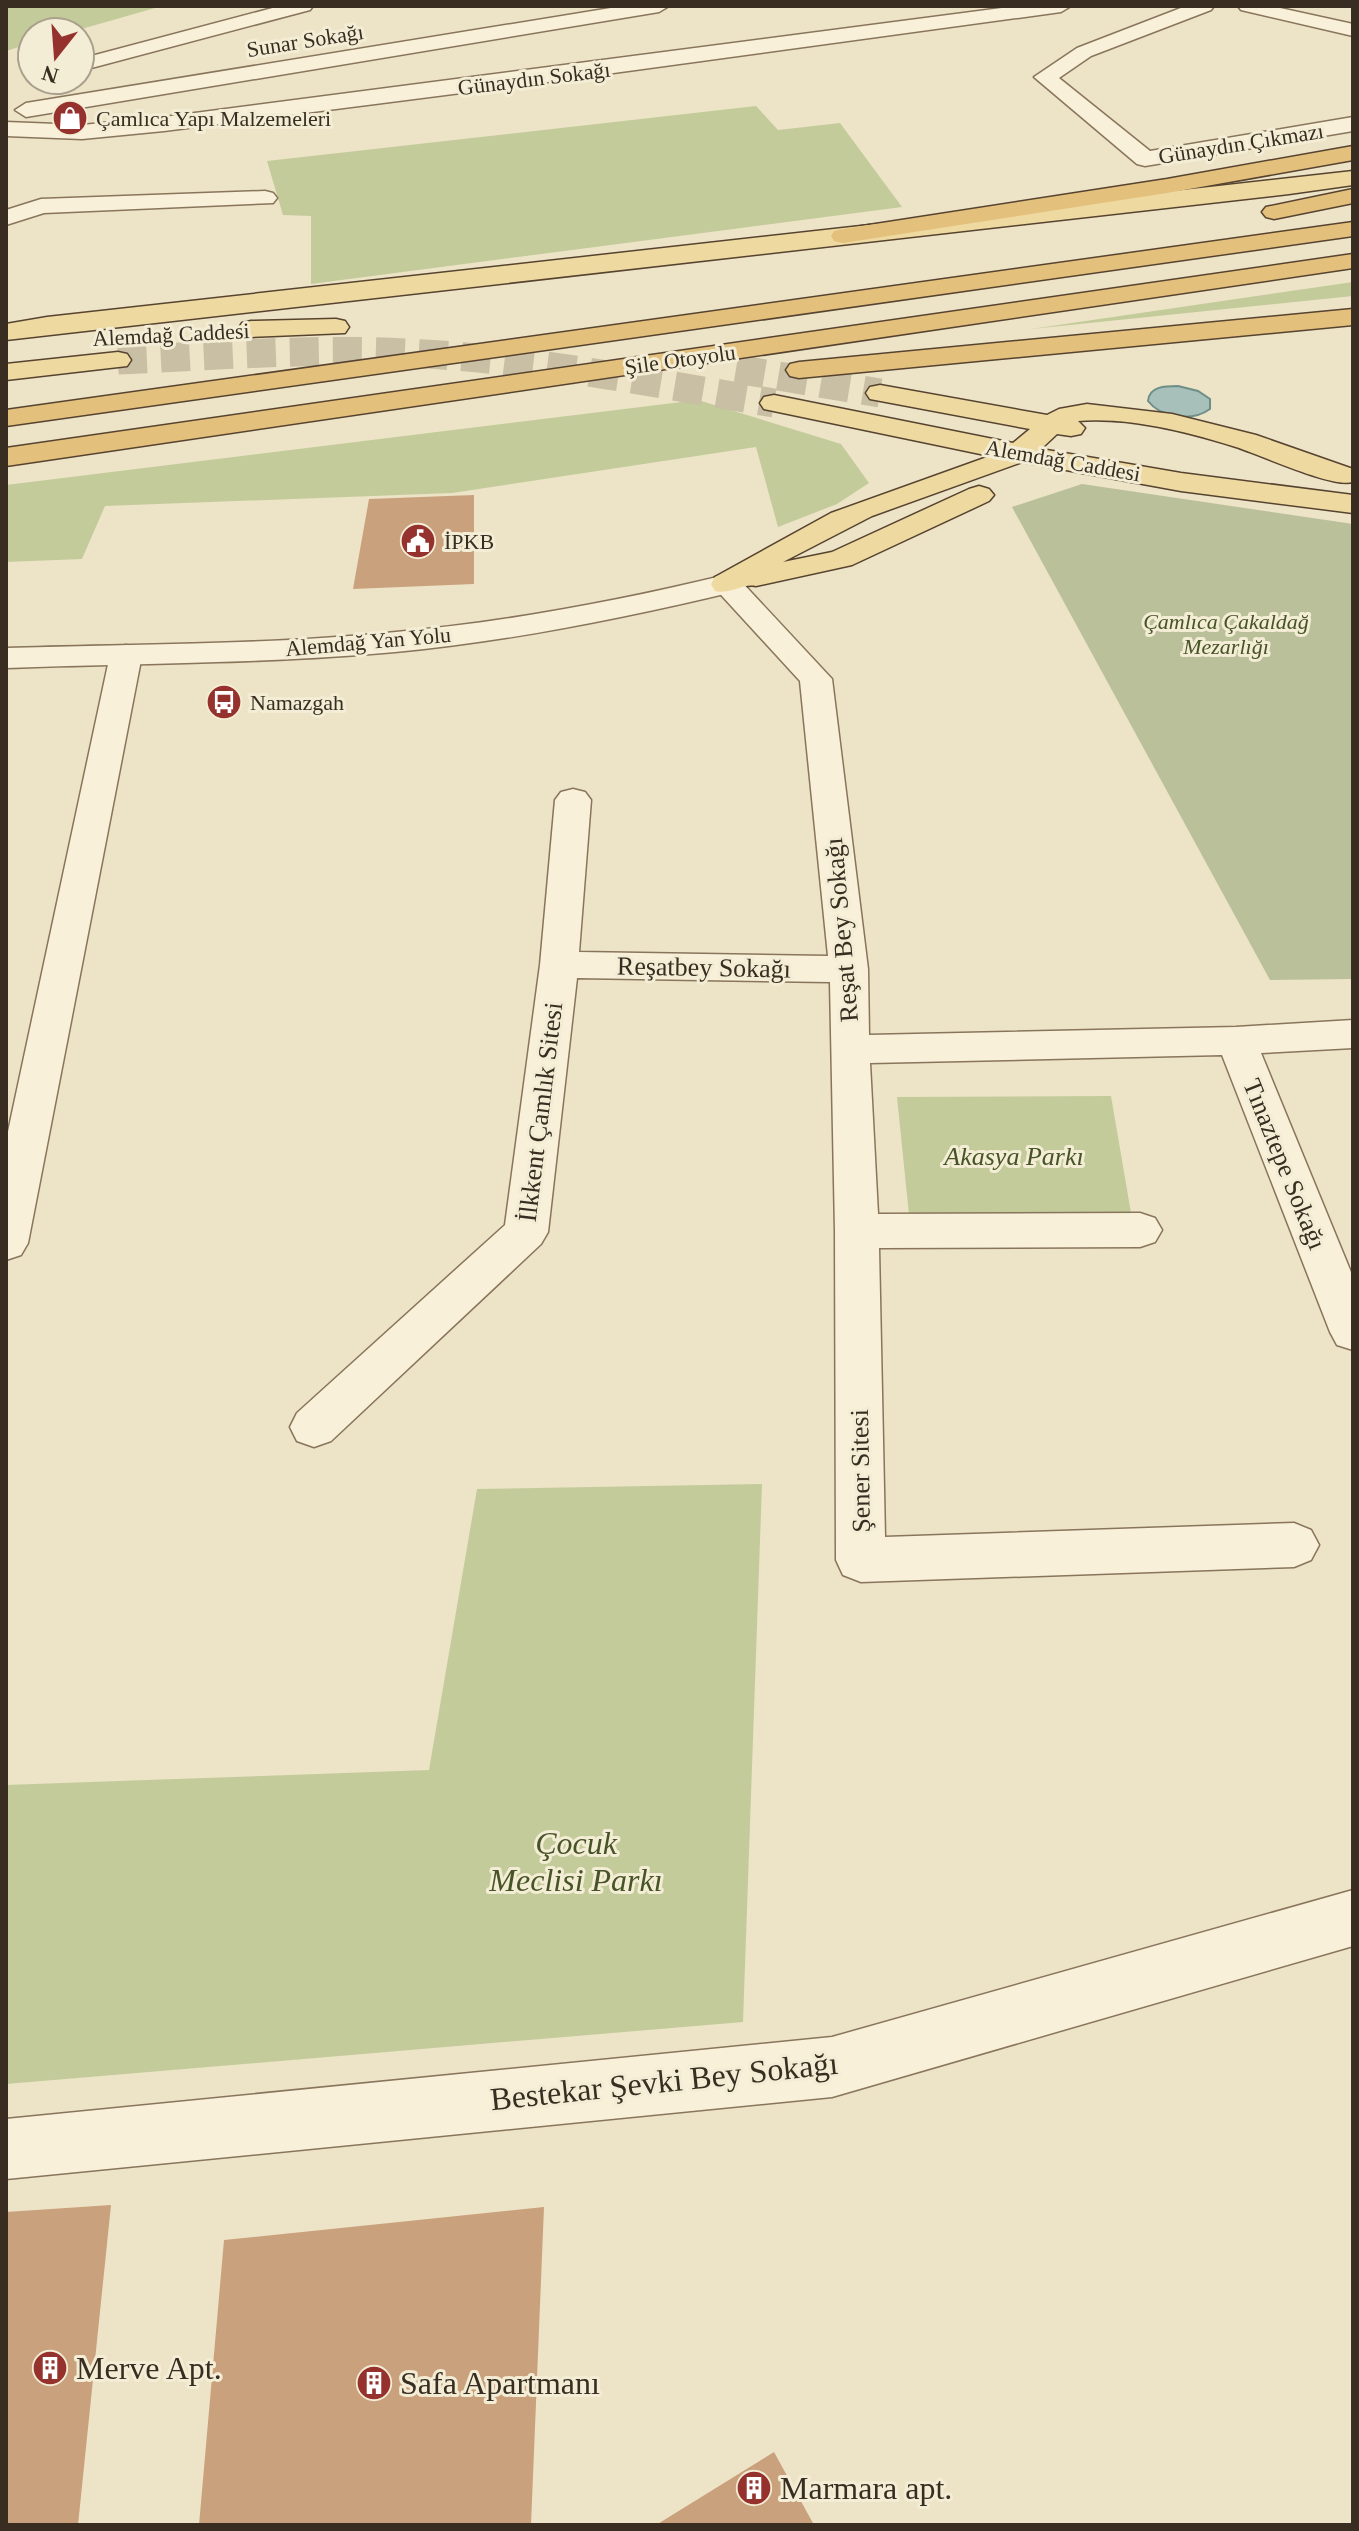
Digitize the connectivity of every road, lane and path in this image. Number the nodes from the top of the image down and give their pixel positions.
1 (303, 6) edge
2 (659, 6) edge
3 (1061, 6) edge
4 (1204, 6) edge
5 (1248, 6) edge
6 (1353, 30) edge
7 (96, 61) edge
8 (6, 114) edge
9 (1353, 124) edge
10 (6, 129) edge
11 (1353, 153) edge
12 (1353, 178) edge
13 (1353, 196) edge
14 (265, 198) dead end
15 (1241, 217) dead end
16 (6, 218) edge
17 (1353, 229) edge
18 (843, 236) junction
19 (1101, 240) dead end
20 (1353, 261) edge
21 (1353, 317) edge
22 (336, 327) dead end
23 (6, 332) edge
24 (6, 345) edge
25 (479, 351) junction
26 (118, 360) tunnel mouth
27 (6, 372) edge
28 (772, 373) tunnel mouth
29 (725, 379) tunnel mouth
30 (880, 393) tunnel mouth
31 (6, 418) edge
32 (1049, 424) junction
33 (1018, 453) junction
34 (6, 458) edge
35 (1348, 476) edge
36 (1181, 482) junction
37 (881, 503) junction
38 (1353, 504) edge
39 (726, 584) junction
40 (126, 655) junction
41 (6, 658) edge
42 (573, 800) dead end
43 (559, 965) junction
44 (849, 969) junction
45 (1353, 1034) edge
46 (1236, 1041) junction
47 (849, 1049) junction
48 (1140, 1230) dead end
49 (857, 1231) junction
50 (6, 1243) edge
51 (1353, 1332) edge
52 (314, 1427) dead end
53 (1294, 1545) dead end
54 (1353, 1918) edge
55 (6, 2149) edge

1 - 7 street
2 - 8 street, Sunar Sokağı
3 - 10 street, Günaydın Sokağı
4 - 9 street, Günaydın Çıkmazı
5 - 6 street
11 - 18 highway
12 - 18 main road
13 - 15 highway
14 - 16 street
17 - 25 highway, Şile Otoyolu
18 - 23 main road
19 - 25 highway
20 - 34 highway, Şile Otoyolu
21 - 28 highway
22 - 24 main road, Alemdağ Caddesi
25 - 31 highway, Şile Otoyolu
26 - 27 main road, Alemdağ Caddesi
29 - 34 highway
30 - 32 main road, Alemdağ Caddesi
32 - 33 main road
32 - 35 main road, Alemdağ Caddesi
33 - 36 main road, Alemdağ Caddesi
33 - 37 main road
33 - 37 main road, Alemdağ Caddesi
36 - 38 main road, Alemdağ Caddesi
36 - 39 main road
37 - 39 main road
39 - 40 street, Alemdağ Yan Yolu
39 - 44 street, Reşat Bey Sokağı
40 - 41 street, Alemdağ Yan Yolu
40 - 50 street
42 - 43 street, İlkkent Çamlık Sitesi
43 - 44 street, Reşatbey Sokağı
43 - 52 street, İlkkent Çamlık Sitesi
44 - 47 street, Reşat Bey Sokağı
45 - 46 street, Reşat Bey Sokağı
46 - 47 street, Reşat Bey Sokağı
46 - 51 street, Tınaztepe Sokağı
47 - 49 street
48 - 49 street
49 - 53 street, Şener Sitesi
54 - 55 street, Bestekar Şevki Bey Sokağı

